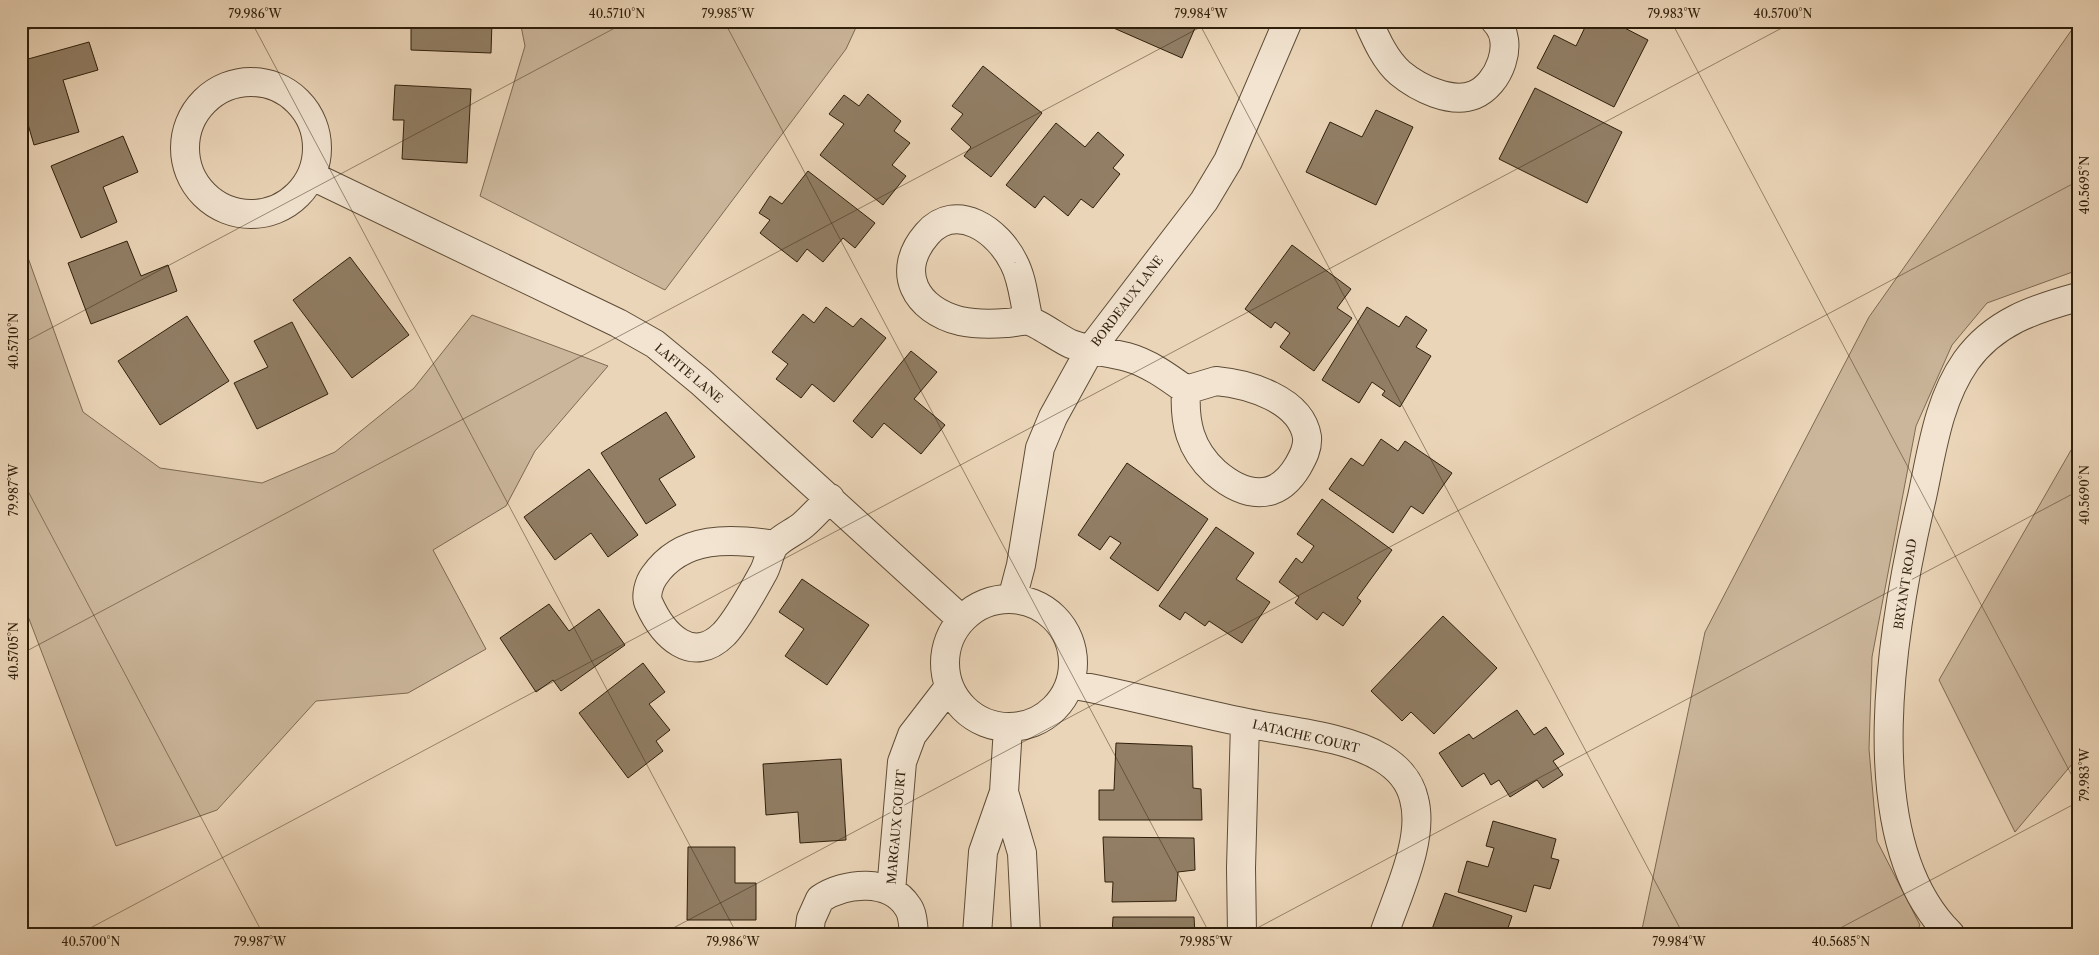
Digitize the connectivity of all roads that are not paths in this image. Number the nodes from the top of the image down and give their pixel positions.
1 (1288, 21) edge
2 (1368, 21) edge
3 (1495, 21) edge
4 (312, 176) junction
5 (2078, 297) edge
6 (1029, 321) junction
7 (1090, 350) junction
8 (1186, 390) junction
9 (830, 498) junction
10 (775, 545) junction
11 (1012, 599) junction
12 (961, 619) junction
13 (1070, 684) junction
14 (949, 687) junction
15 (1245, 723) junction
16 (1008, 727) junction
17 (1004, 792) junction
18 (891, 891) junction
19 (1929, 923) edge
20 (809, 934) edge
21 (914, 934) edge
22 (977, 934) edge
23 (1026, 934) edge
24 (1242, 934) edge
25 (1384, 934) edge
26 (1950, 934) edge

1 - 7 street, BORDEAUX LANE
2 - 3 street
4 - 4 street
4 - 9 street, LAFITE LANE
5 - 19 street, BRYANT ROAD
6 - 6 street
6 - 7 street
7 - 8 street
7 - 11 street, BORDEAUX LANE
8 - 8 street
9 - 10 street
9 - 12 street, LAFITE LANE
10 - 10 street
11 - 12 street
11 - 13 street
12 - 14 street
13 - 15 street, LATACHE COURT
13 - 16 street
14 - 16 street
14 - 18 street, MARGAUX COURT
15 - 24 street, LATACHE COURT
15 - 25 street, LATACHE COURT
16 - 17 street
17 - 22 street
17 - 23 street
18 - 20 street, MARGAUX COURT
18 - 21 street, MARGAUX COURT
19 - 26 street, BRYANT ROAD

